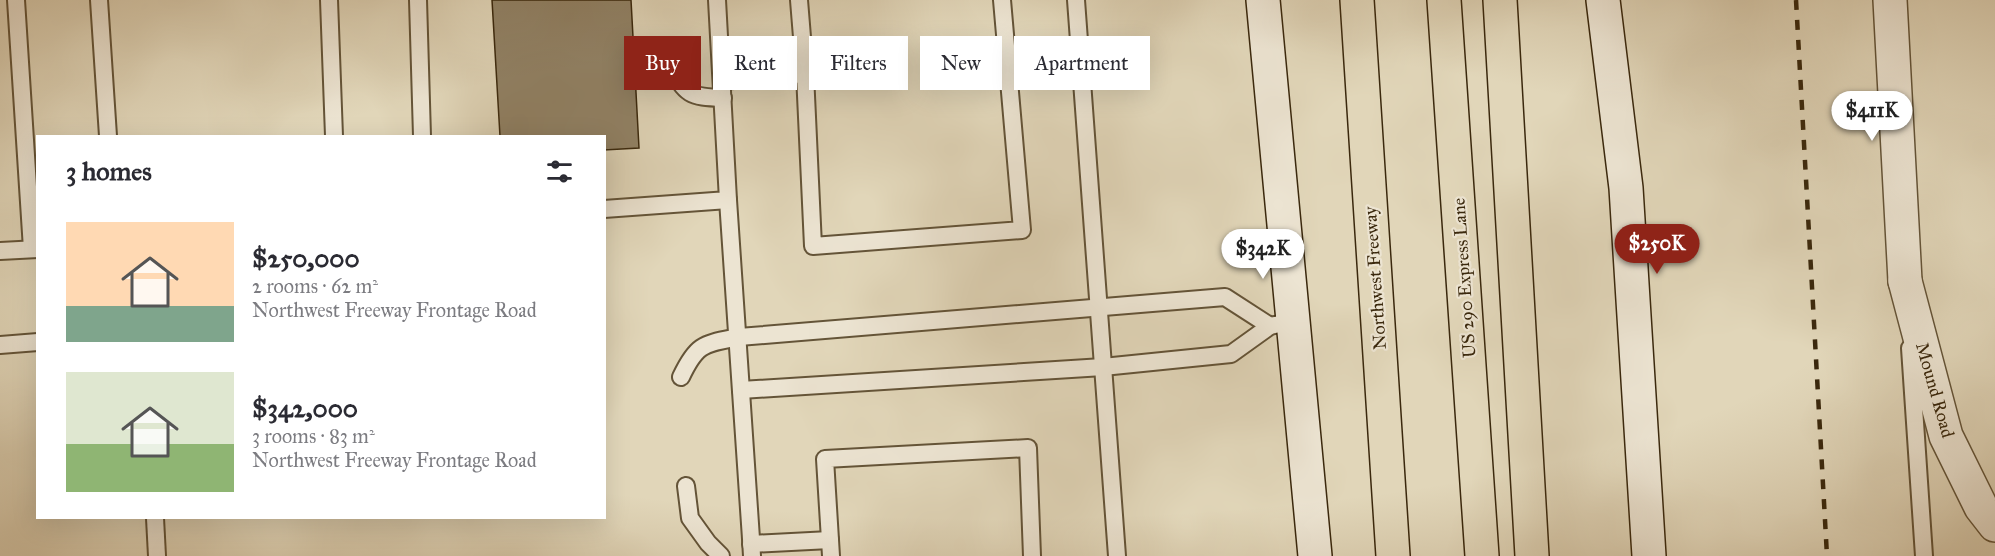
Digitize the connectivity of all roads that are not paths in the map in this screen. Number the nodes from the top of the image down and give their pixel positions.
1 (16, 0) edge
2 (99, 0) edge
3 (329, 0) edge
4 (418, 0) edge
5 (717, 0) edge
6 (799, 0) edge
7 (1002, 0) edge
8 (1076, 0) edge
9 (1263, 0) edge
10 (1357, 0) edge
11 (1444, 0) edge
12 (1500, 0) edge
13 (1603, 0) edge
14 (1890, 0) edge
15 (719, 36) edge
16 (805, 74) junction
17 (797, 75) edge
18 (686, 90) edge
19 (719, 90) edge
20 (722, 90) edge
21 (108, 135) edge
22 (334, 135) edge
23 (422, 135) edge
24 (728, 200) junction
25 (606, 208) edge
26 (35, 249) edge
27 (0, 251) edge
28 (1905, 281) junction
29 (1099, 308) junction
30 (1281, 324) junction
31 (739, 337) junction
32 (36, 342) edge
33 (0, 345) edge
34 (1103, 367) junction
35 (681, 377) dead end
36 (741, 390) junction
37 (686, 486) dead end
38 (155, 519) edge
39 (1995, 525) edge
40 (830, 548) edge
41 (752, 550) edge
42 (157, 556) edge
43 (721, 556) edge
44 (1032, 556) edge
45 (1117, 556) edge
46 (1315, 556) edge
47 (1393, 556) edge
48 (1482, 556) edge
49 (1532, 556) edge
50 (1649, 556) edge
51 (1924, 556) edge

1 - 26 lane
2 - 21 lane
3 - 22 lane
4 - 23 lane
5 - 15 lane
6 - 16 lane
7 - 16 lane
8 - 29 lane
9 - 30 main road
10 - 47 highway, Northwest Freeway
11 - 48 highway, US 290 Express Lane
12 - 49 highway
13 - 50 main road
14 - 28 main road, Mound Road
16 - 17 lane
18 - 19 lane
20 - 24 lane
24 - 25 lane
24 - 31 lane
26 - 27 lane
28 - 39 main road, Mound Road
28 - 51 lane
29 - 30 lane
29 - 31 lane
29 - 34 lane
30 - 34 lane
30 - 46 main road
31 - 35 lane
31 - 36 lane
32 - 33 lane
34 - 36 lane
34 - 45 lane
36 - 41 lane
37 - 43 lane
38 - 42 lane
40 - 41 lane
40 - 44 lane

